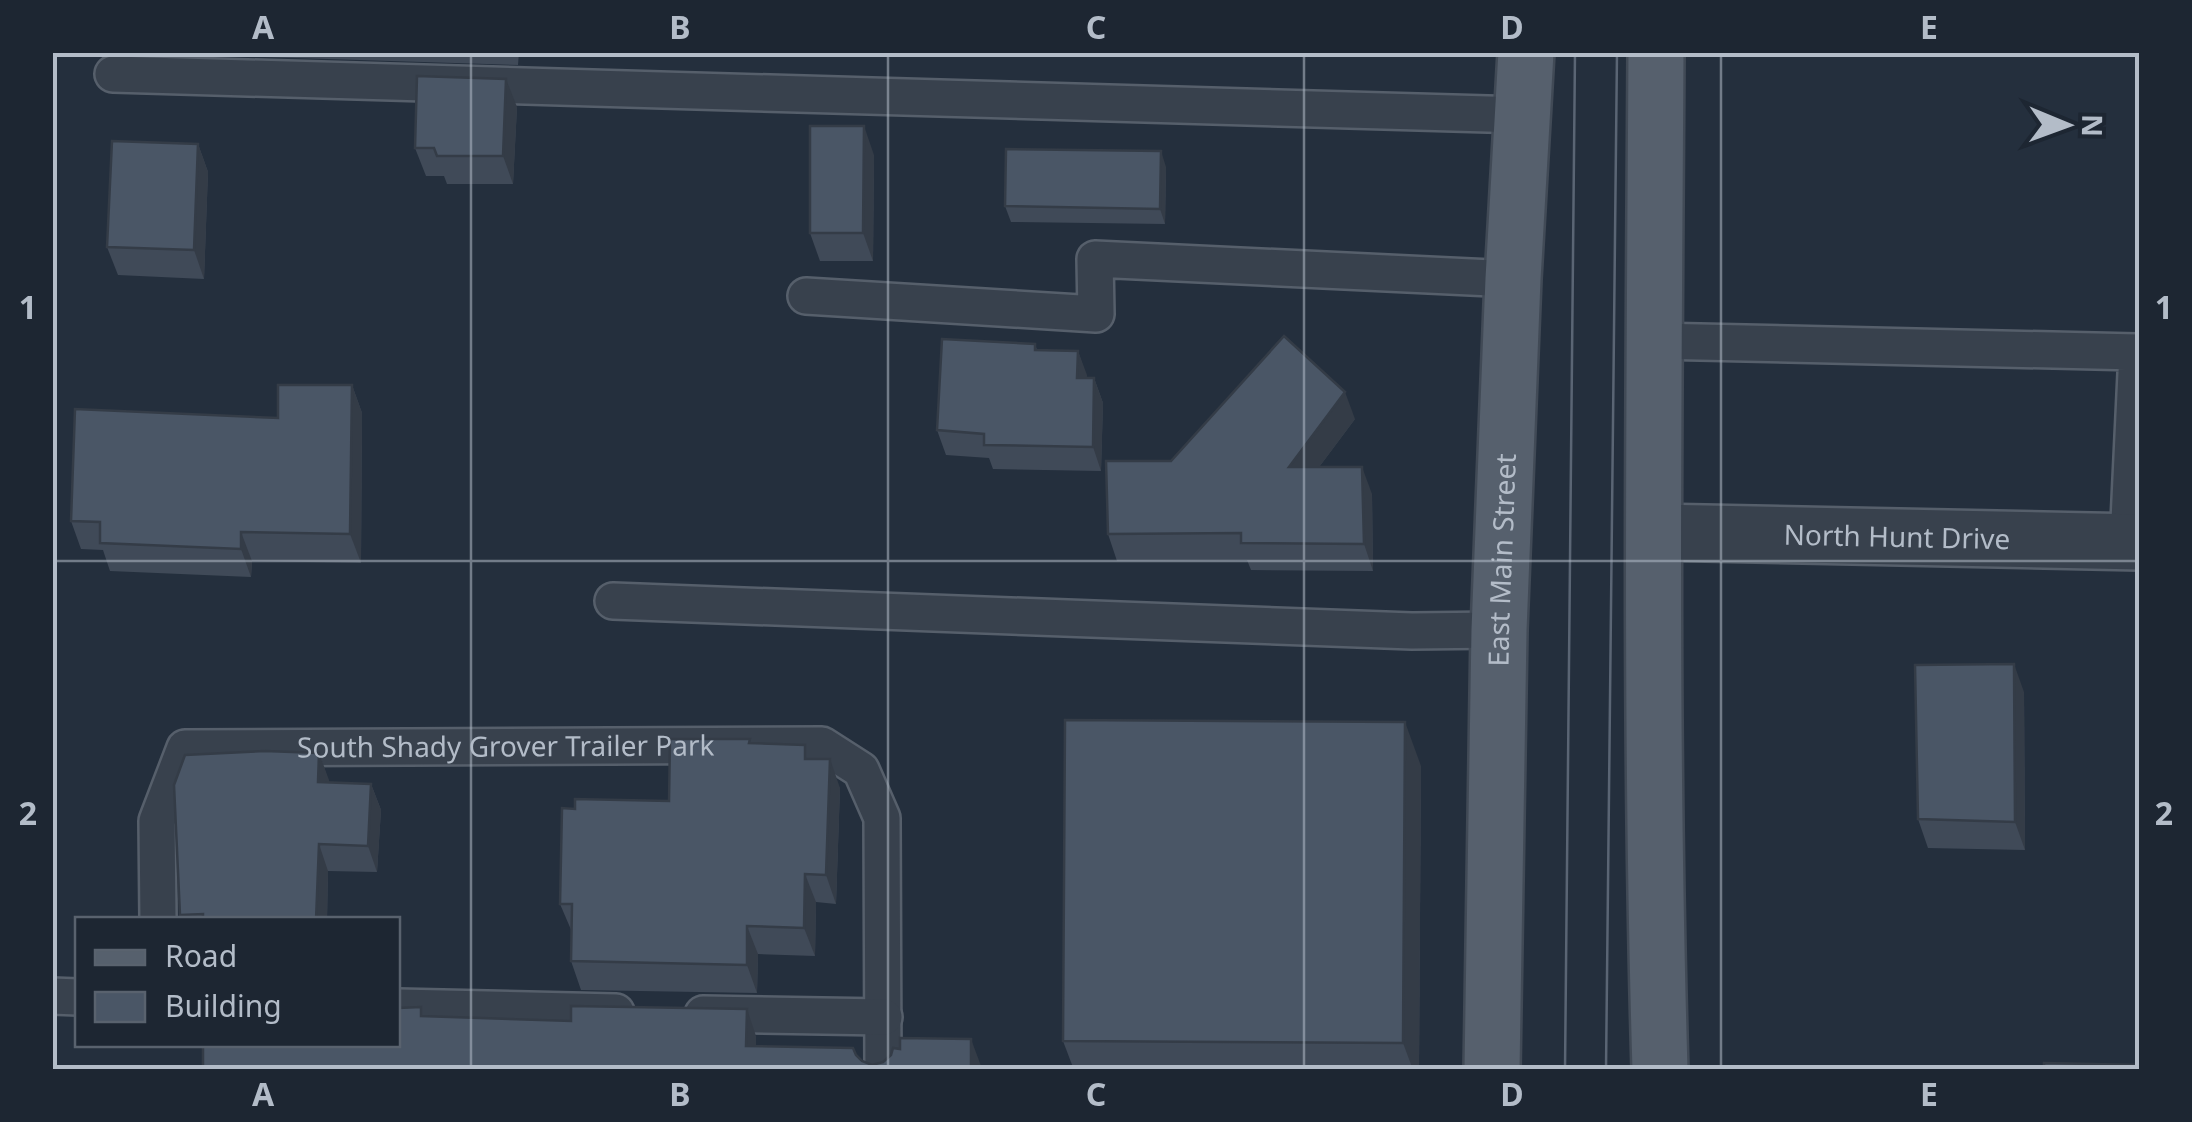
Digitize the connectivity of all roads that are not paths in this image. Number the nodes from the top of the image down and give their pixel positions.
1 (1526, 52) edge
2 (1656, 52) edge
3 (113, 74) dead end
4 (1523, 115) junction
5 (1514, 279) junction
6 (806, 296) dead end
7 (1654, 341) junction
8 (1654, 532) junction
9 (2134, 542) edge
10 (612, 601) dead end
11 (1499, 630) junction
12 (158, 917) edge
13 (400, 1007) edge
14 (884, 1017) junction
15 (883, 1070) edge
16 (1492, 1070) edge
17 (1660, 1070) edge

1 - 4 main road, East Main Street
2 - 7 main road
3 - 4 lane
4 - 5 main road, East Main Street
5 - 6 lane
5 - 11 main road, East Main Street
7 - 8 main road
7 - 9 lane
8 - 9 street, North Hunt Drive
8 - 17 main road
10 - 11 lane
11 - 16 main road, East Main Street
12 - 14 lane, South Shady Grover Trailer Park
13 - 14 lane
14 - 15 lane, South Shady Grover Trailer Park

